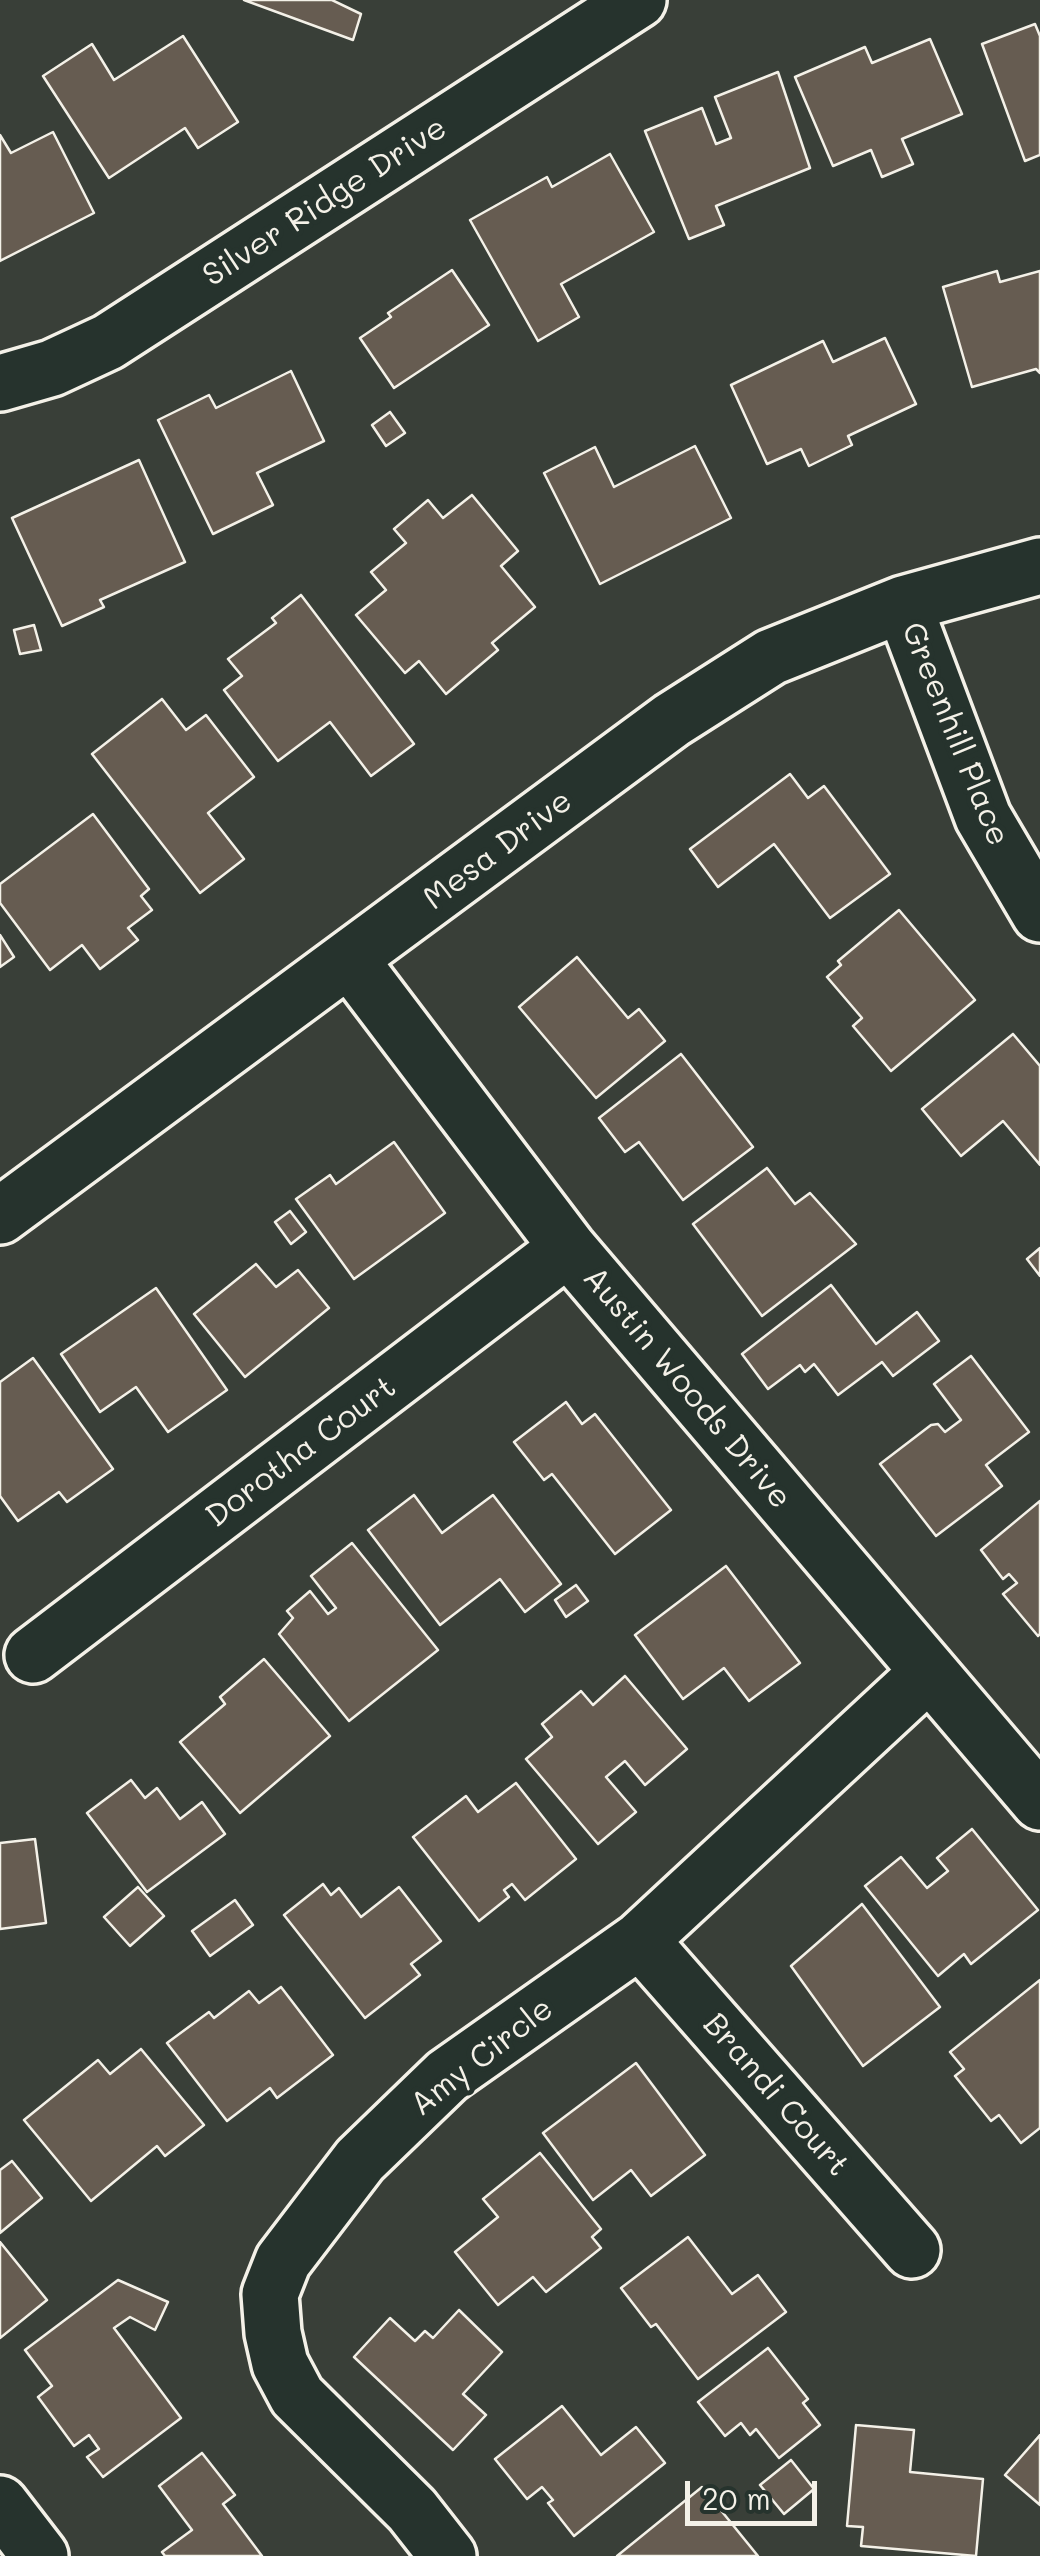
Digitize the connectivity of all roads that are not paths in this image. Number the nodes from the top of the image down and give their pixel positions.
1 (638, 0) edge
2 (0, 383) edge
3 (1040, 566) edge
4 (902, 604) junction
5 (1040, 914) edge
6 (350, 960) junction
7 (0, 1216) edge
8 (568, 1248) junction
9 (33, 1655) dead end
10 (928, 1672) junction
11 (1040, 1802) edge
12 (640, 1940) junction
13 (912, 2250) dead end
14 (0, 2504) edge
15 (40, 2556) edge
16 (448, 2556) edge

1 - 2 street, Silver Ridge Drive
3 - 4 street, Mesa Drive
4 - 5 street, Greenhill Place
4 - 6 street, Mesa Drive
6 - 7 street, Mesa Drive
6 - 8 street, Austin Woods Drive
8 - 9 street, Dorotha Court
8 - 10 street, Austin Woods Drive
10 - 11 street, Austin Woods Drive
10 - 12 street, Amy Circle
12 - 13 street, Brandi Court
12 - 16 street, Amy Circle
14 - 15 street

